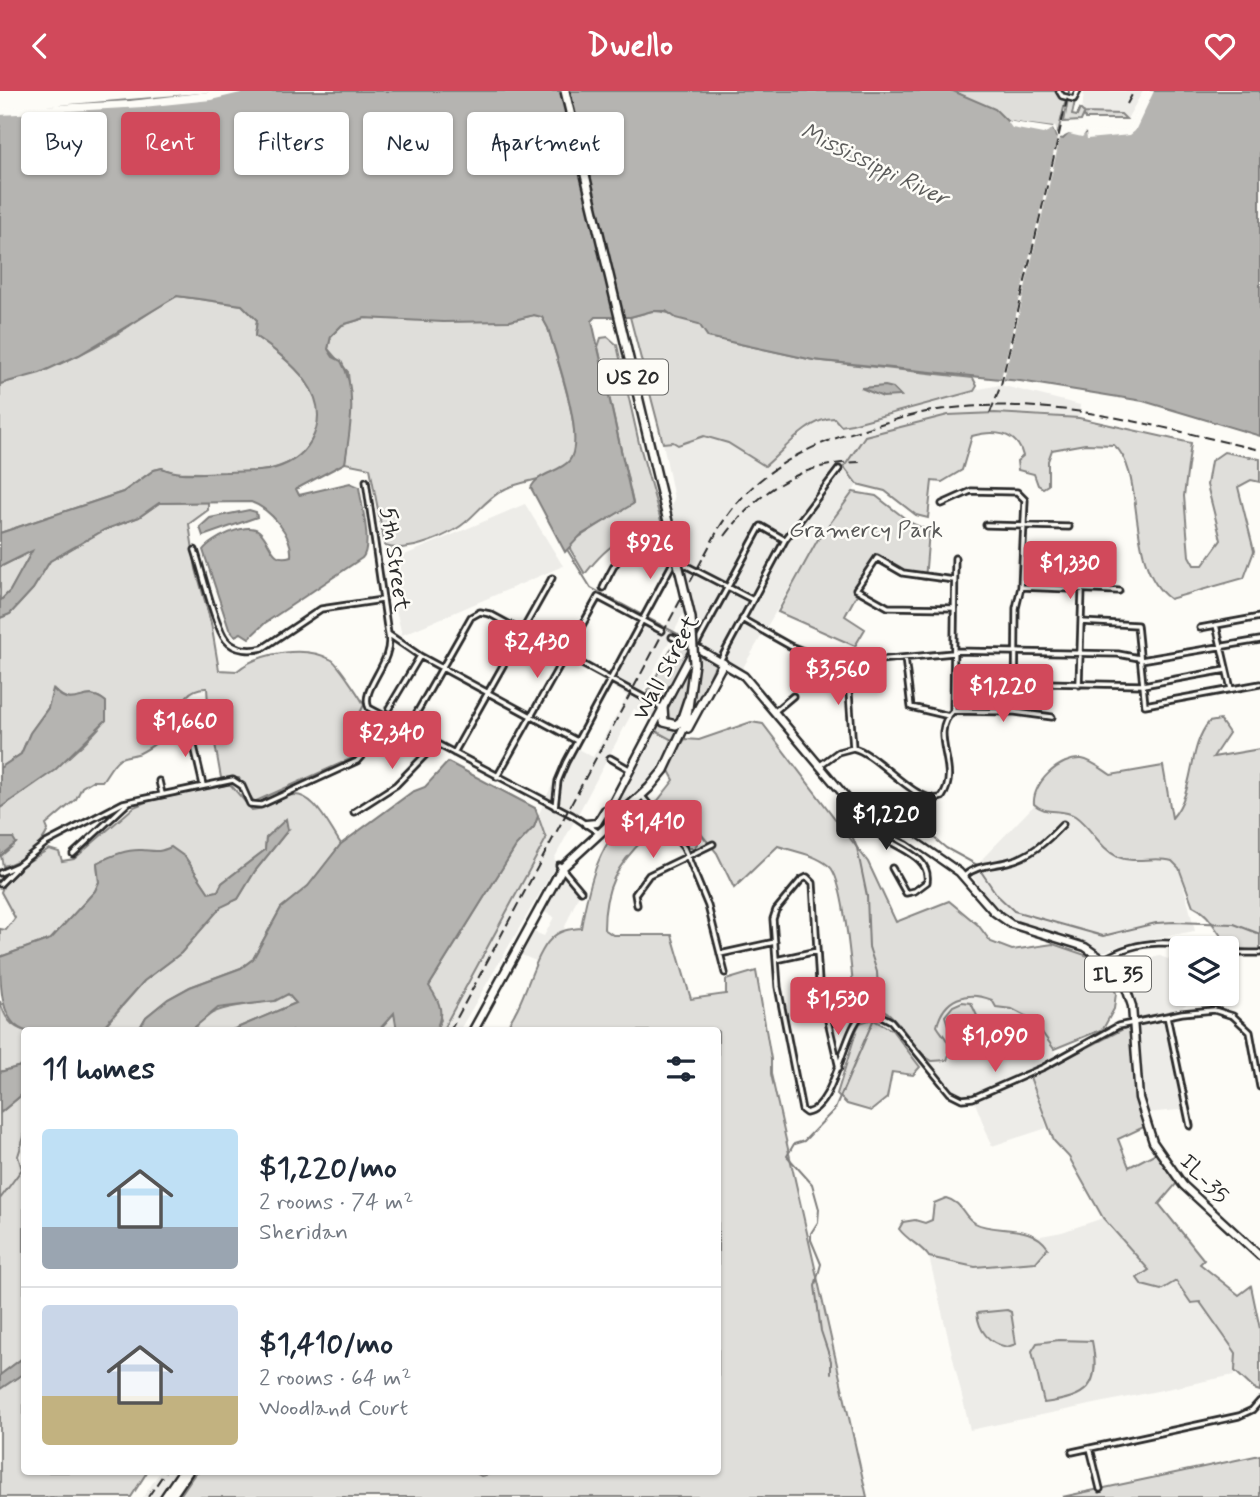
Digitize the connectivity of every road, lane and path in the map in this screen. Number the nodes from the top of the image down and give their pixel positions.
1 (565, 91) edge
2 (1078, 91) edge
3 (1059, 92) edge
4 (839, 469) dead end
5 (366, 481) dead end
6 (942, 504) dead end
7 (986, 525) dead end
8 (1023, 526) junction
9 (1069, 527) dead end
10 (785, 540) junction
11 (195, 550) dead end
12 (955, 558) dead end
13 (675, 559) junction
14 (552, 578) dead end
15 (954, 580) junction
16 (728, 587) junction
17 (1021, 587) junction
18 (603, 588) dead end
19 (1082, 590) junction
20 (1119, 591) dead end
21 (382, 600) junction
22 (753, 600) junction
23 (954, 608) junction
24 (1260, 617) edge
25 (644, 618) junction
26 (742, 619) junction
27 (1081, 622) junction
28 (1216, 625) junction
29 (1200, 628) dead end
30 (662, 631) dead end
31 (521, 632) junction
32 (388, 633) junction
33 (672, 636) dead end
34 (1260, 641) edge
35 (695, 647) junction
36 (1220, 647) junction
37 (1017, 651) junction
38 (954, 652) junction
39 (1080, 653) junction
40 (420, 656) junction
41 (566, 656) junction
42 (905, 658) junction
43 (1140, 659) junction
44 (722, 662) junction
45 (847, 665) junction
46 (442, 668) junction
47 (1226, 670) junction
48 (693, 676) junction
49 (610, 680) junction
50 (954, 681) junction
51 (1016, 683) junction
52 (1260, 684) edge
53 (693, 685) junction
54 (1079, 685) junction
55 (1143, 685) junction
56 (1231, 689) junction
57 (487, 693) junction
58 (793, 696) dead end
59 (688, 700) junction
60 (390, 708) dead end
61 (663, 708) junction
62 (953, 711) junction
63 (774, 712) junction
64 (1015, 712) junction
65 (530, 716) junction
66 (948, 716) junction
67 (385, 717) junction
68 (1052, 717) dead end
69 (412, 721) dead end
70 (664, 722) junction
71 (655, 723) junction
72 (190, 729) dead end
73 (577, 741) junction
74 (436, 744) junction
75 (853, 748) junction
76 (454, 754) junction
77 (672, 755) junction
78 (610, 758) dead end
79 (819, 766) junction
80 (630, 770) junction
81 (497, 777) junction
82 (159, 781) dead end
83 (203, 785) junction
84 (162, 794) junction
85 (640, 794) junction
86 (615, 798) junction
87 (129, 802) junction
88 (555, 807) junction
89 (354, 812) dead end
90 (871, 821) junction
91 (586, 824) junction
92 (608, 824) junction
93 (1062, 824) dead end
94 (598, 832) junction
95 (713, 844) dead end
96 (73, 854) dead end
97 (687, 856) junction
98 (18, 865) junction
99 (560, 867) junction
100 (892, 868) dead end
101 (0, 873) edge
102 (964, 876) junction
103 (0, 884) edge
104 (581, 891) dead end
105 (637, 905) dead end
106 (775, 942) junction
107 (1169, 943) edge
108 (817, 951) junction
109 (1239, 953) edge
110 (1260, 953) edge
111 (720, 954) junction
112 (1104, 959) junction
113 (776, 960) junction
114 (725, 973) dead end
115 (1167, 1016) junction
116 (1134, 1022) junction
117 (473, 1027) edge
118 (839, 1068) junction
119 (1260, 1087) edge
120 (1191, 1126) dead end
121 (1260, 1256) edge
122 (1260, 1401) edge
123 (1090, 1448) junction
124 (1072, 1452) dead end
125 (180, 1475) edge
126 (186, 1475) edge
127 (1100, 1489) dead end
128 (165, 1497) edge
129 (171, 1497) edge

1 - 48 highway, US 20, bridge
2 - 3 street
4 - 10 street
5 - 21 street, 5th Street
6 - 8 street
7 - 8 street
8 - 9 street
8 - 17 street
10 - 16 street, Wall Street
10 - 22 street
11 - 21 street
12 - 15 street
13 - 16 street
13 - 18 street
13 - 25 street
14 - 31 street
15 - 23 street
15 - 23 street
16 - 22 street
16 - 35 street, Wall Street
17 - 19 street
17 - 37 street
19 - 20 street
19 - 27 street
21 - 32 street, 5th Street
22 - 26 street
23 - 38 street
24 - 28 street
25 - 30 street
25 - 41 street
25 - 49 street
26 - 44 street
26 - 45 street
27 - 39 street
27 - 43 street
28 - 29 street
28 - 36 street
31 - 41 street
31 - 46 street
31 - 57 street
32 - 40 street, 5th Street
32 - 67 street
33 - 35 street
34 - 36 street
35 - 44 main road, IL 35
35 - 61 main road, Wall Street
36 - 43 street
36 - 47 street
37 - 38 street
37 - 39 street
37 - 51 street
38 - 42 street
38 - 50 street
39 - 43 street
39 - 54 street
40 - 46 street, 5th Street
40 - 60 street
41 - 49 street
41 - 65 street
42 - 45 street
42 - 66 street
43 - 55 street
44 - 53 highway
44 - 63 main road, IL 35
44 - 77 highway
45 - 75 street
46 - 57 street, 5th Street
46 - 69 street
47 - 55 street
47 - 56 street
48 - 53 highway, US 20
48 - 59 highway, US 20
49 - 61 street
49 - 73 street
50 - 51 street
50 - 62 street
51 - 54 street
51 - 64 street
52 - 56 street
53 - 77 highway, US 20
54 - 55 street
55 - 56 street
57 - 65 street, 5th Street
57 - 76 street
58 - 63 street
59 - 70 highway
59 - 85 highway, US 20
61 - 70 highway
61 - 71 main road, Wall Street
62 - 64 street
62 - 66 street
63 - 79 main road, IL 35
64 - 68 street
65 - 73 street, 5th Street
65 - 81 street
66 - 75 street
67 - 74 street
67 - 83 street
70 - 71 highway
71 - 80 main road, Wall Street
72 - 83 street
73 - 88 street
74 - 76 street
74 - 89 street
75 - 79 street
76 - 81 street
77 - 85 highway, US 20
78 - 80 street
79 - 90 main road, IL 35
80 - 86 main road, Wall Street
81 - 88 street
82 - 84 street
83 - 84 street
84 - 87 street
85 - 92 highway, US 20
85 - 97 street
86 - 91 main road
86 - 92 main road, Wall Street
87 - 96 street
87 - 98 street
88 - 91 street
90 - 100 street
90 - 102 main road, IL 35
91 - 94 street
92 - 94 highway, US 20
93 - 102 street
94 - 99 highway, US 20
95 - 97 street
97 - 105 street
97 - 111 street
98 - 101 street
98 - 103 street
99 - 104 street
99 - 117 highway, US 20
102 - 112 main road, IL 35
106 - 108 street
106 - 111 street
106 - 113 street
107 - 112 street
108 - 113 street
108 - 118 street
109 - 110 street
111 - 114 street
112 - 116 main road, IL 35
113 - 118 street
115 - 116 street
115 - 119 street
115 - 120 street
116 - 118 street
116 - 121 main road, IL-35 / IL 35
122 - 123 street
123 - 124 street
123 - 127 street
125 - 128 highway
126 - 129 highway

